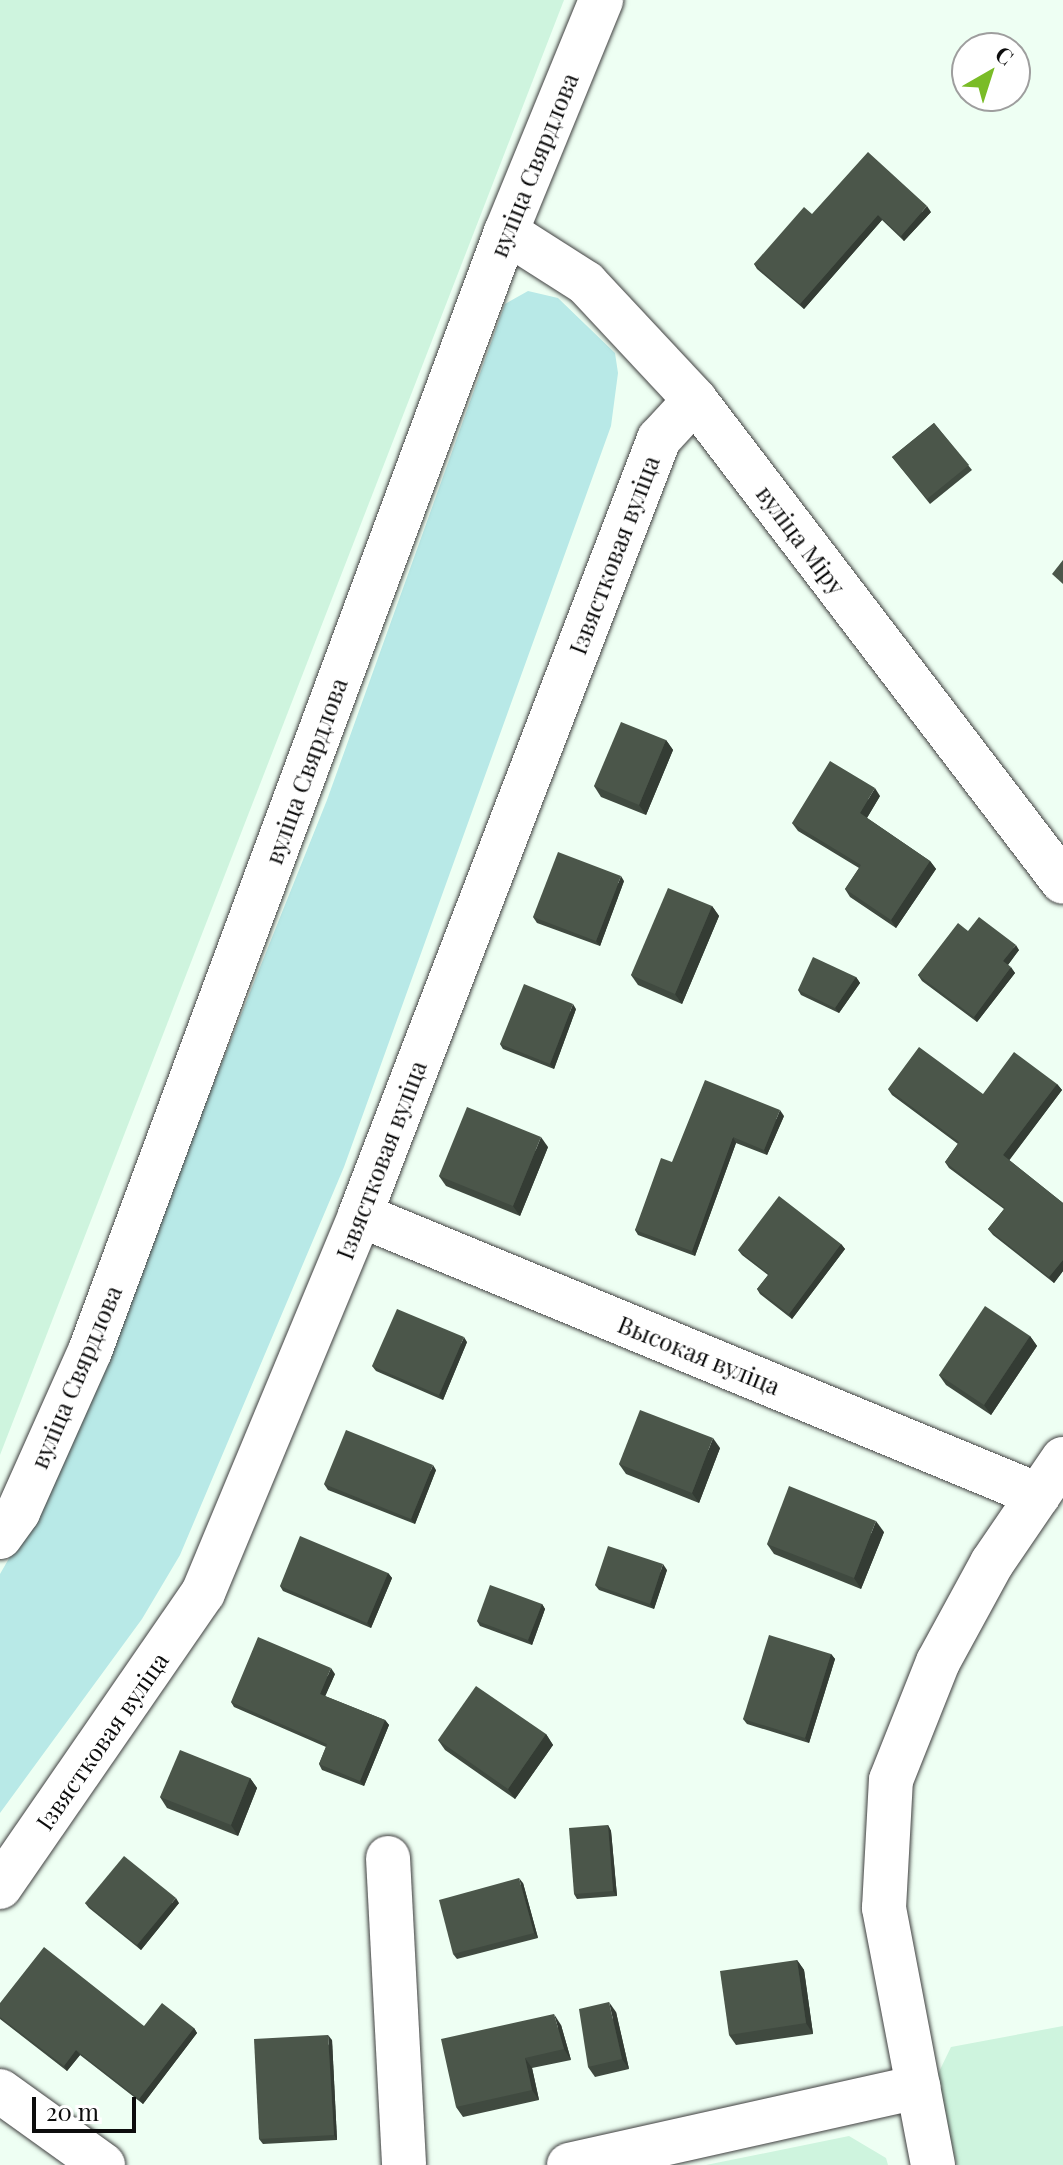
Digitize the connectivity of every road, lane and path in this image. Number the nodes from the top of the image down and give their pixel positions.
1 (601, 0) edge
2 (506, 232) junction
3 (695, 400) junction
4 (1063, 882) edge
5 (360, 1215) junction
6 (1063, 1459) edge
7 (1038, 1495) junction
8 (0, 1537) edge
9 (388, 1858) dead end
10 (0, 1887) edge
11 (918, 2087) junction
12 (0, 2091) edge
13 (103, 2165) edge
14 (404, 2165) edge
15 (569, 2165) edge
16 (933, 2165) edge

1 - 2 street, вуліца Свярдлова
2 - 3 street, вуліца Міру
2 - 8 street, вуліца Свярдлова
3 - 4 street, вуліца Міру
3 - 5 street, Ізвястковая вуліца
5 - 7 street, Высокая вуліца
5 - 10 street, Ізвястковая вуліца
6 - 7 street
7 - 11 street
9 - 14 street
11 - 15 street
11 - 16 street
12 - 13 street

